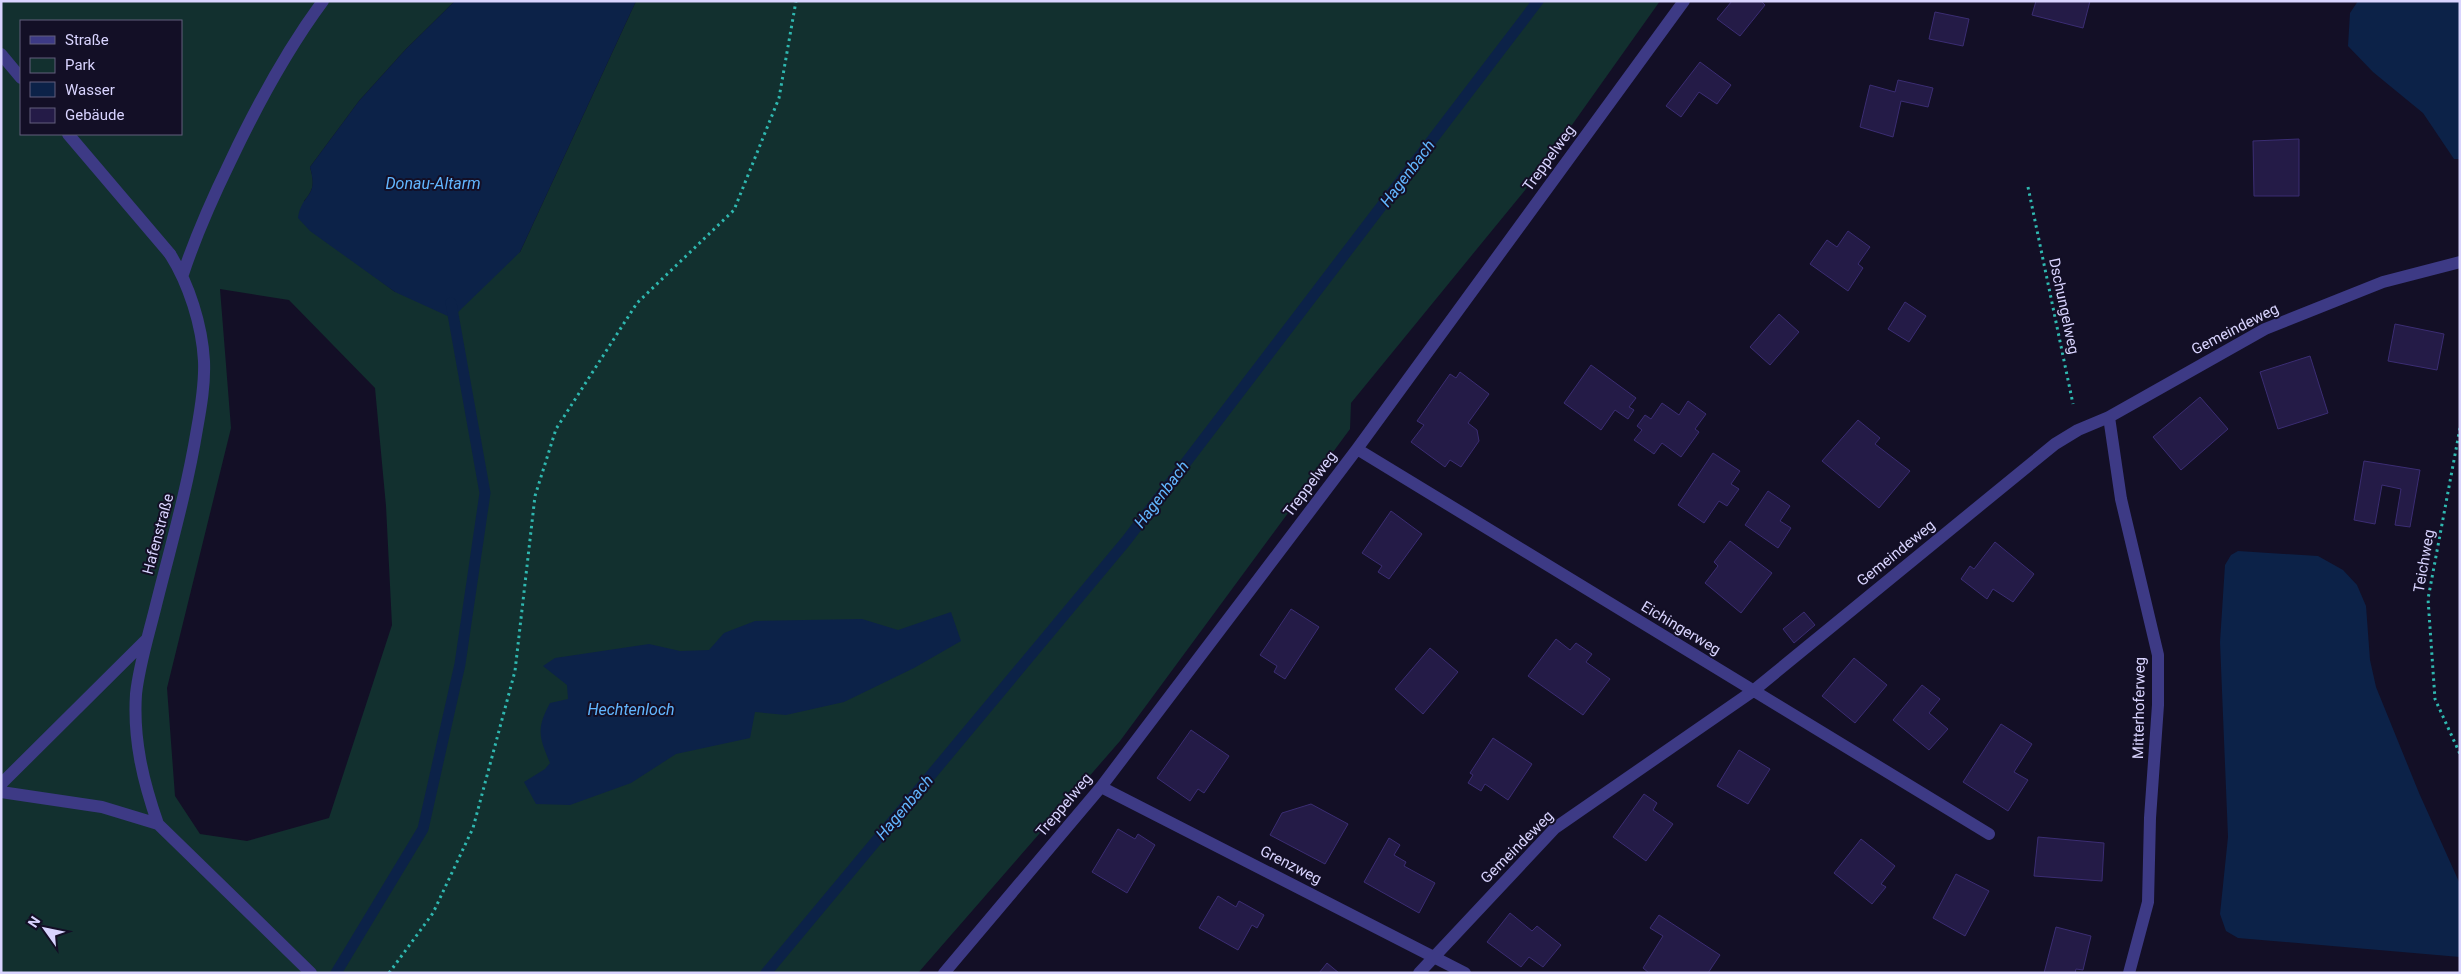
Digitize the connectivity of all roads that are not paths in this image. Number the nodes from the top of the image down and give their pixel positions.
1 (323, 1) edge
2 (1684, 1) edge
3 (1, 54) edge
4 (20, 77) edge
5 (69, 135) edge
6 (2460, 262) edge
7 (183, 274) junction
8 (2109, 417) junction
9 (1356, 449) junction
10 (147, 639) junction
11 (1753, 691) junction
12 (1, 784) edge
13 (1101, 787) junction
14 (1, 792) edge
15 (158, 824) junction
16 (1989, 834) dead end
17 (1434, 956) junction
18 (311, 973) edge
19 (944, 973) edge
20 (1419, 973) edge
21 (1465, 973) edge
22 (2129, 973) edge

1 - 7 street
2 - 9 street, Treppelweg
3 - 4 street
5 - 7 street, Hafenstraße
6 - 8 street, Gemeindeweg
7 - 10 street, Hafenstraße
8 - 11 street, Gemeindeweg
8 - 22 street, Mitterhoferweg
9 - 11 street, Eichingerweg
9 - 13 street, Treppelweg
10 - 12 street
10 - 15 street, Hafenstraße
11 - 16 street, Eichingerweg
11 - 17 street, Gemeindeweg
13 - 17 street, Grenzweg
13 - 19 street, Treppelweg
14 - 15 street
15 - 18 street
17 - 20 street, Gemeindeweg
17 - 21 street, Grenzweg

